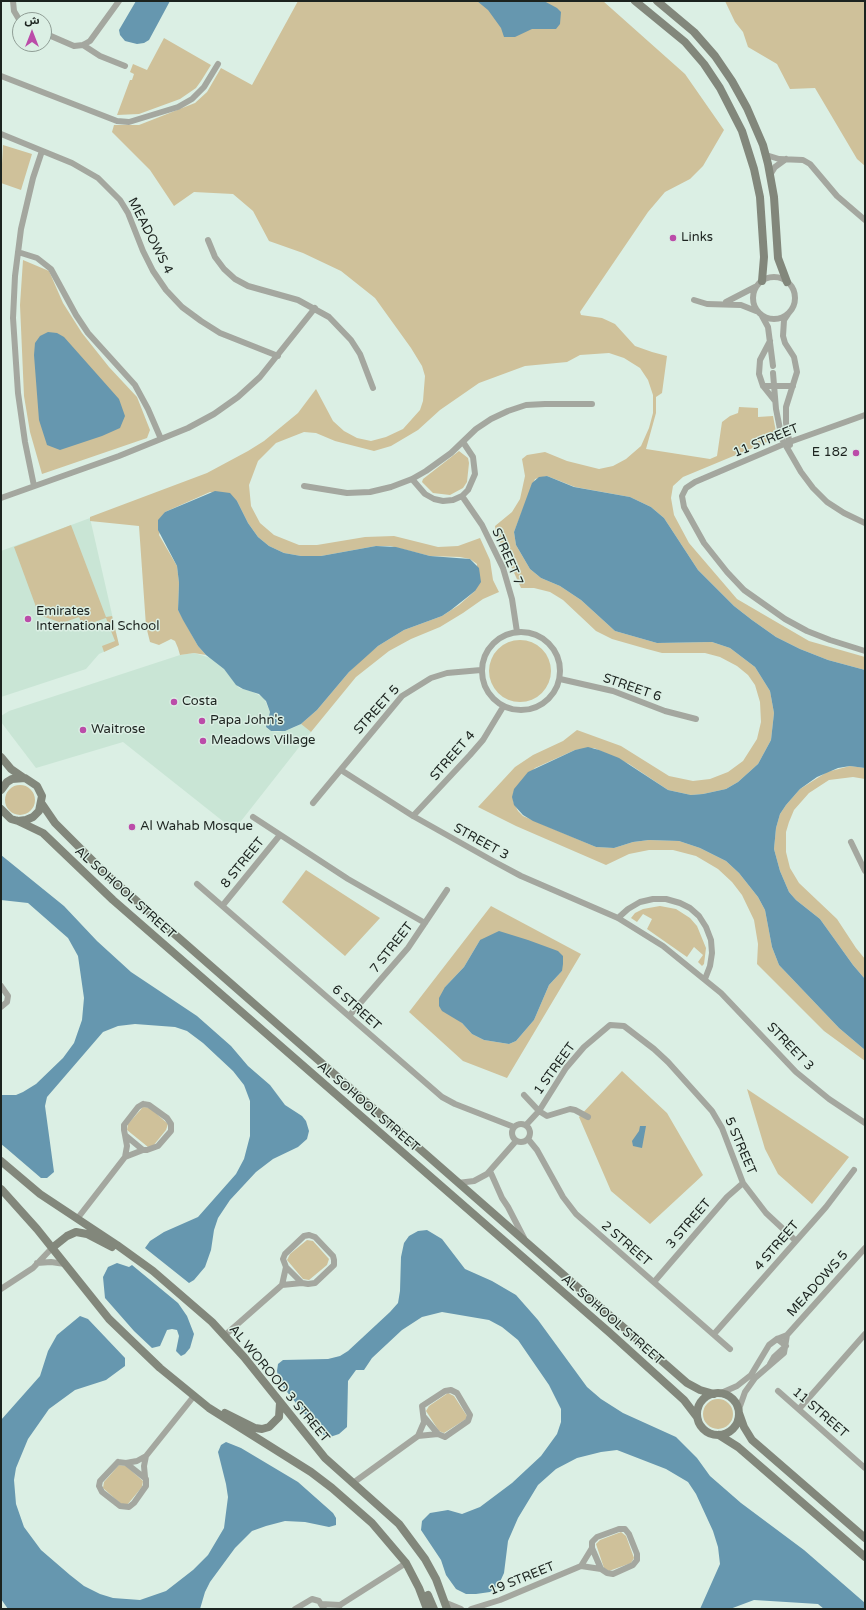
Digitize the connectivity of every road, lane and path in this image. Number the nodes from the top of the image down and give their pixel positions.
1 (14, 1) edge
2 (119, 1) edge
3 (635, 1) edge
4 (657, 1) edge
5 (15, 12) edge
6 (52, 36) edge
7 (83, 45) junction
8 (218, 64) dead end
9 (125, 66) dead end
10 (1, 76) edge
11 (1, 134) edge
12 (42, 151) junction
13 (766, 155) junction
14 (787, 158) junction
15 (770, 175) junction
16 (865, 220) edge
17 (208, 240) dead end
18 (18, 252) junction
19 (787, 282) junction
20 (759, 284) junction
21 (694, 300) dead end
22 (723, 303) junction
23 (315, 308) junction
24 (760, 314) junction
25 (788, 314) junction
26 (770, 341) junction
27 (278, 356) junction
28 (773, 366) dead end
29 (773, 373) dead end
30 (763, 386) junction
31 (774, 386) junction
32 (793, 386) junction
33 (372, 388) dead end
34 (775, 401) junction
35 (592, 404) dead end
36 (865, 415) edge
37 (161, 439) junction
38 (463, 442) junction
39 (787, 443) junction
40 (412, 479) junction
41 (34, 486) junction
42 (304, 486) dead end
43 (462, 496) junction
44 (1, 498) edge
45 (865, 523) edge
46 (517, 632) junction
47 (865, 651) edge
48 (481, 670) junction
49 (560, 678) junction
50 (503, 707) junction
51 (696, 719) dead end
52 (1, 757) edge
53 (341, 770) junction
54 (25, 778) junction
55 (1, 790) edge
56 (313, 803) dead end
57 (42, 804) junction
58 (1, 809) edge
59 (413, 816) junction
60 (253, 817) dead end
61 (18, 821) junction
62 (280, 835) junction
63 (851, 842) dead end
64 (865, 871) edge
65 (197, 884) dead end
66 (447, 890) dead end
67 (223, 905) junction
68 (618, 918) junction
69 (425, 923) junction
70 (705, 978) junction
71 (1, 986) edge
72 (1, 1007) edge
73 (349, 1016) junction
74 (628, 1028) joint
75 (524, 1095) dead end
76 (539, 1111) junction
77 (588, 1116) dead end
78 (865, 1123) edge
79 (526, 1125) junction
80 (514, 1127) junction
81 (125, 1135) junction
82 (528, 1139) junction
83 (516, 1141) junction
84 (143, 1150) junction
85 (125, 1157) junction
86 (1, 1161) edge
87 (492, 1170) junction
88 (854, 1170) dead end
89 (458, 1183) junction
90 (743, 1184) junction
91 (1, 1189) edge
92 (78, 1219) junction
93 (796, 1241) junction
94 (526, 1242) junction
95 (52, 1248) junction
96 (865, 1248) edge
97 (136, 1258) junction
98 (38, 1264) junction
99 (65, 1264) junction
100 (286, 1267) junction
101 (654, 1282) junction
102 (302, 1283) junction
103 (282, 1285) junction
104 (1, 1289) edge
105 (714, 1334) junction
106 (865, 1334) edge
107 (788, 1335) junction
108 (224, 1336) junction
109 (777, 1339) junction
110 (786, 1346) junction
111 (730, 1349) dead end
112 (762, 1357) junction
113 (770, 1364) junction
114 (778, 1391) dead end
115 (717, 1393) junction
116 (194, 1396) junction
117 (280, 1403) junction
118 (209, 1408) junction
119 (799, 1409) junction
120 (739, 1411) junction
121 (424, 1417) junction
122 (697, 1417) junction
123 (438, 1434) junction
124 (719, 1435) junction
125 (418, 1436) junction
126 (146, 1456) junction
127 (126, 1463) junction
128 (865, 1467) edge
129 (145, 1477) junction
130 (353, 1483) junction
131 (865, 1538) edge
132 (592, 1548) junction
133 (865, 1557) edge
134 (408, 1566) junction
135 (581, 1566) junction
136 (601, 1569) junction
137 (446, 1605) edge
138 (323, 1607) edge
139 (339, 1607) edge
140 (295, 1609) edge
141 (427, 1609) edge
142 (434, 1609) edge
143 (461, 1609) edge
144 (471, 1609) edge

1 - 5 street
2 - 7 street
3 - 20 main road
4 - 13 main road
6 - 7 street
7 - 9 street
8 - 10 street
11 - 12 street, MEADOWS 4
12 - 18 street
12 - 27 street, MEADOWS 4
13 - 14 street
13 - 15 main road
14 - 15 street
14 - 16 street
15 - 19 main road
17 - 23 street
18 - 37 street
18 - 41 street
19 - 20 street
19 - 25 street
20 - 22 street
20 - 24 street
21 - 22 street
22 - 24 street
23 - 27 street
23 - 33 street
24 - 25 street
24 - 26 street
25 - 32 street
26 - 28 street
26 - 30 street
27 - 37 street
29 - 31 street
30 - 31 street
30 - 34 street
31 - 32 street
31 - 34 street
32 - 39 street
34 - 39 street
35 - 38 street
36 - 39 street, 11 STREET
37 - 41 street
38 - 40 street
38 - 43 street
39 - 45 street
39 - 47 street, 11 STREET
40 - 42 street
40 - 43 street
41 - 44 street
43 - 46 street, STREET 7
46 - 48 street
46 - 49 street
48 - 50 street
48 - 53 street, STREET 5
49 - 50 street
49 - 51 street, STREET 6
50 - 59 street, STREET 4
52 - 54 main road, AL SOHOOL STREET
53 - 56 street, STREET 5
53 - 59 street, STREET 3
54 - 55 main road
54 - 57 main road, AL SOHOOL STREET
57 - 61 main road
57 - 89 main road, AL SOHOOL STREET
58 - 61 main road, AL SOHOOL STREET
59 - 68 street, STREET 3
60 - 62 street
61 - 122 main road, AL SOHOOL STREET
62 - 67 street, 8 STREET
62 - 69 street
63 - 64 street
65 - 67 street, 6 STREET
66 - 69 street, 7 STREET
67 - 73 street, 6 STREET
68 - 70 street, STREET 3
68 - 70 street
69 - 73 street, 7 STREET
70 - 78 street, STREET 3
71 - 72 street
73 - 80 street, 6 STREET
74 - 76 street, 1 STREET
74 - 90 street, 5 STREET
75 - 76 street
76 - 77 street
76 - 79 street, 1 STREET
79 - 80 street
79 - 82 street
80 - 83 street
81 - 84 street
81 - 84 street
81 - 85 street
82 - 83 street
82 - 101 street, 2 STREET
83 - 87 street
84 - 85 street
85 - 92 street
86 - 92 main road, AL WOROOD 3 STREET
87 - 89 street
87 - 94 street
88 - 93 street, 4 STREET
89 - 94 main road, AL SOHOOL STREET
90 - 93 street, 5 STREET
90 - 101 street, 3 STREET
91 - 95 main road
92 - 97 main road, AL WOROOD 3 STREET
93 - 105 street, 4 STREET
94 - 115 main road, AL SOHOOL STREET
95 - 97 main road
95 - 98 street
95 - 99 main road
96 - 107 street, MEADOWS 5
97 - 108 main road, AL WOROOD 3 STREET
98 - 99 street
98 - 104 street
99 - 116 main road
100 - 102 street
100 - 102 street
100 - 103 street
101 - 105 street, 2 STREET
102 - 103 street
103 - 108 street
105 - 111 street, 2 STREET
106 - 119 street
107 - 109 street, MEADOWS 5
107 - 110 street, MEADOWS 5
108 - 117 main road, AL WOROOD 3 STREET
109 - 110 street
109 - 112 street, MEADOWS 5
110 - 113 street
112 - 113 street
112 - 115 street, MEADOWS 5
113 - 120 street
114 - 119 street, 11 STREET
115 - 120 main road, AL SOHOOL STREET
115 - 122 main road
116 - 118 main road
116 - 126 street
117 - 118 main road
117 - 130 main road, AL WOROOD 3 STREET
118 - 134 main road
119 - 128 street, 11 STREET
120 - 124 main road
120 - 131 main road, AL SOHOOL STREET
121 - 123 street
121 - 123 street
121 - 125 street
122 - 124 main road, AL SOHOOL STREET
123 - 125 street
124 - 133 main road, AL SOHOOL STREET
125 - 130 street
126 - 127 street
126 - 129 street
127 - 129 street
127 - 129 street
130 - 137 main road, AL WOROOD 3 STREET
132 - 135 street
132 - 136 street
132 - 136 street
134 - 139 street
134 - 141 main road
134 - 142 main road
135 - 136 street
135 - 144 street, 19 STREET
137 - 143 street
138 - 139 street
138 - 140 street

